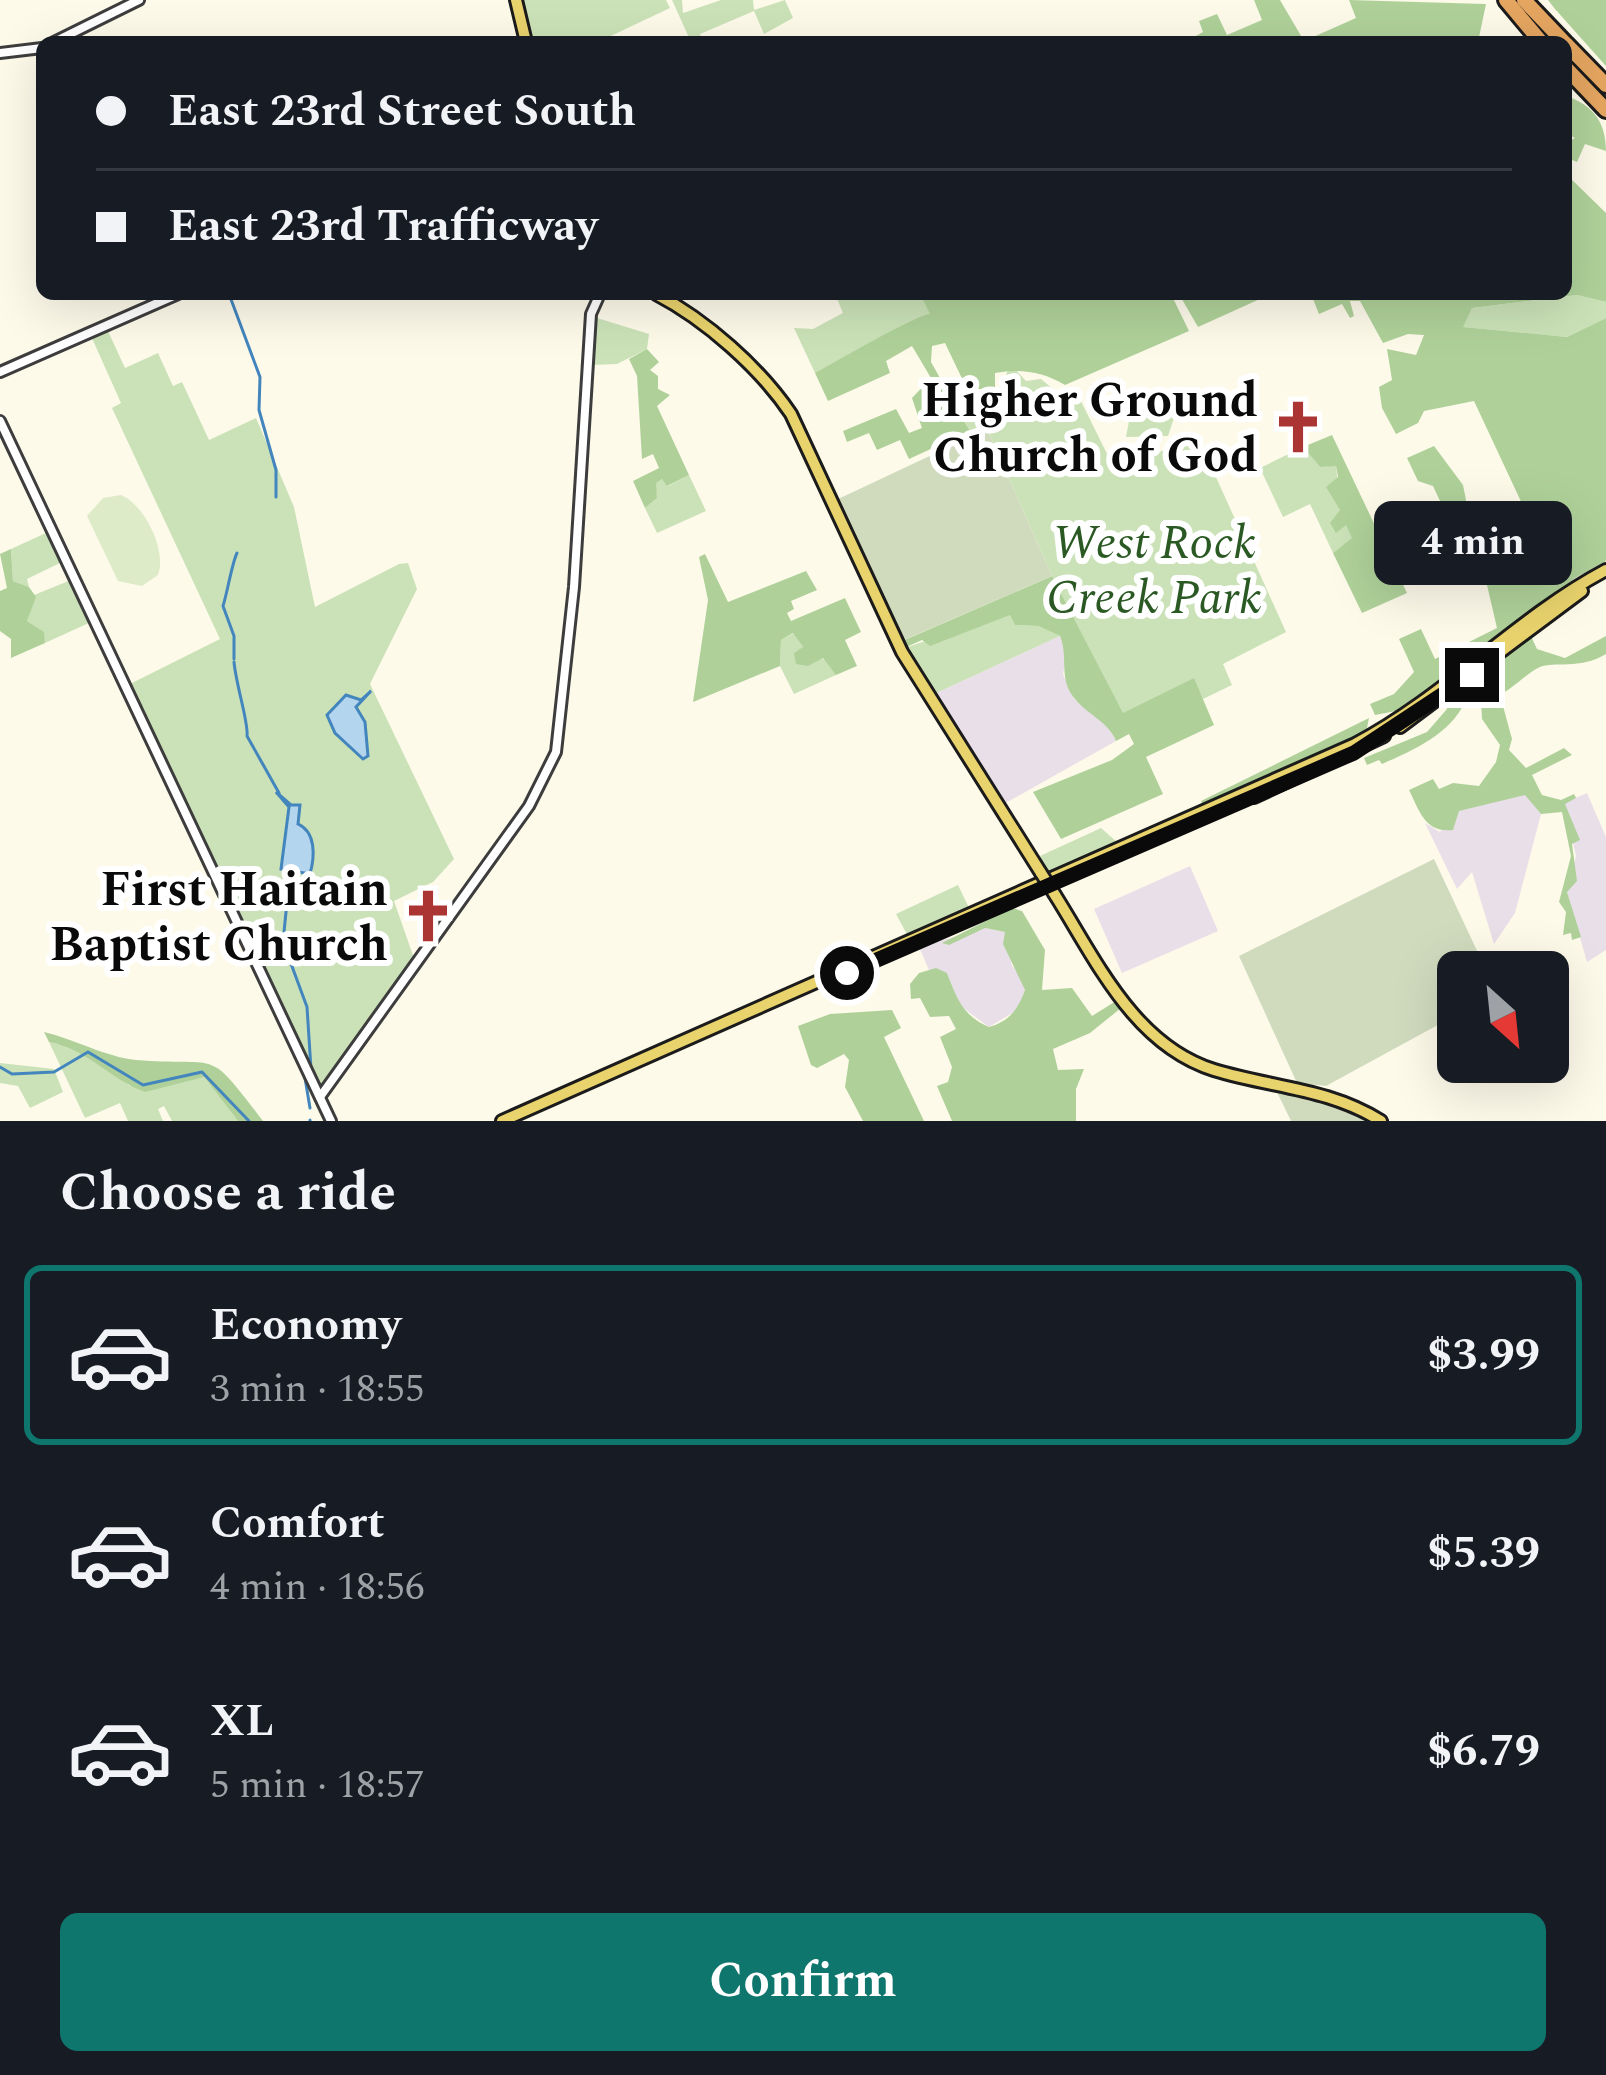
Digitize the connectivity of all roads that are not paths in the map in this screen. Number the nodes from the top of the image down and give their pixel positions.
1 (139, 0) edge
2 (516, 0) edge
3 (1507, 0) edge
4 (1524, 0) edge
5 (66, 36) edge
6 (525, 36) edge
7 (1536, 36) edge
8 (1558, 36) edge
9 (36, 49) edge
10 (1572, 50) edge
11 (0, 52) edge
12 (1572, 74) edge
13 (1606, 86) edge
14 (1606, 110) edge
15 (164, 300) edge
16 (597, 300) edge
17 (667, 300) edge
18 (0, 372) edge
19 (0, 421) edge
20 (1606, 573) edge
21 (320, 1097) junction
22 (520, 1117) edge
23 (331, 1121) edge
24 (502, 1121) edge
25 (1382, 1121) edge

1 - 5 street
2 - 6 main road
3 - 7 highway
4 - 8 highway
9 - 11 street
10 - 13 highway
12 - 14 highway
15 - 18 street
16 - 21 street
17 - 25 main road, bridge
19 - 21 street
20 - 22 main road
21 - 23 street
22 - 24 main road

